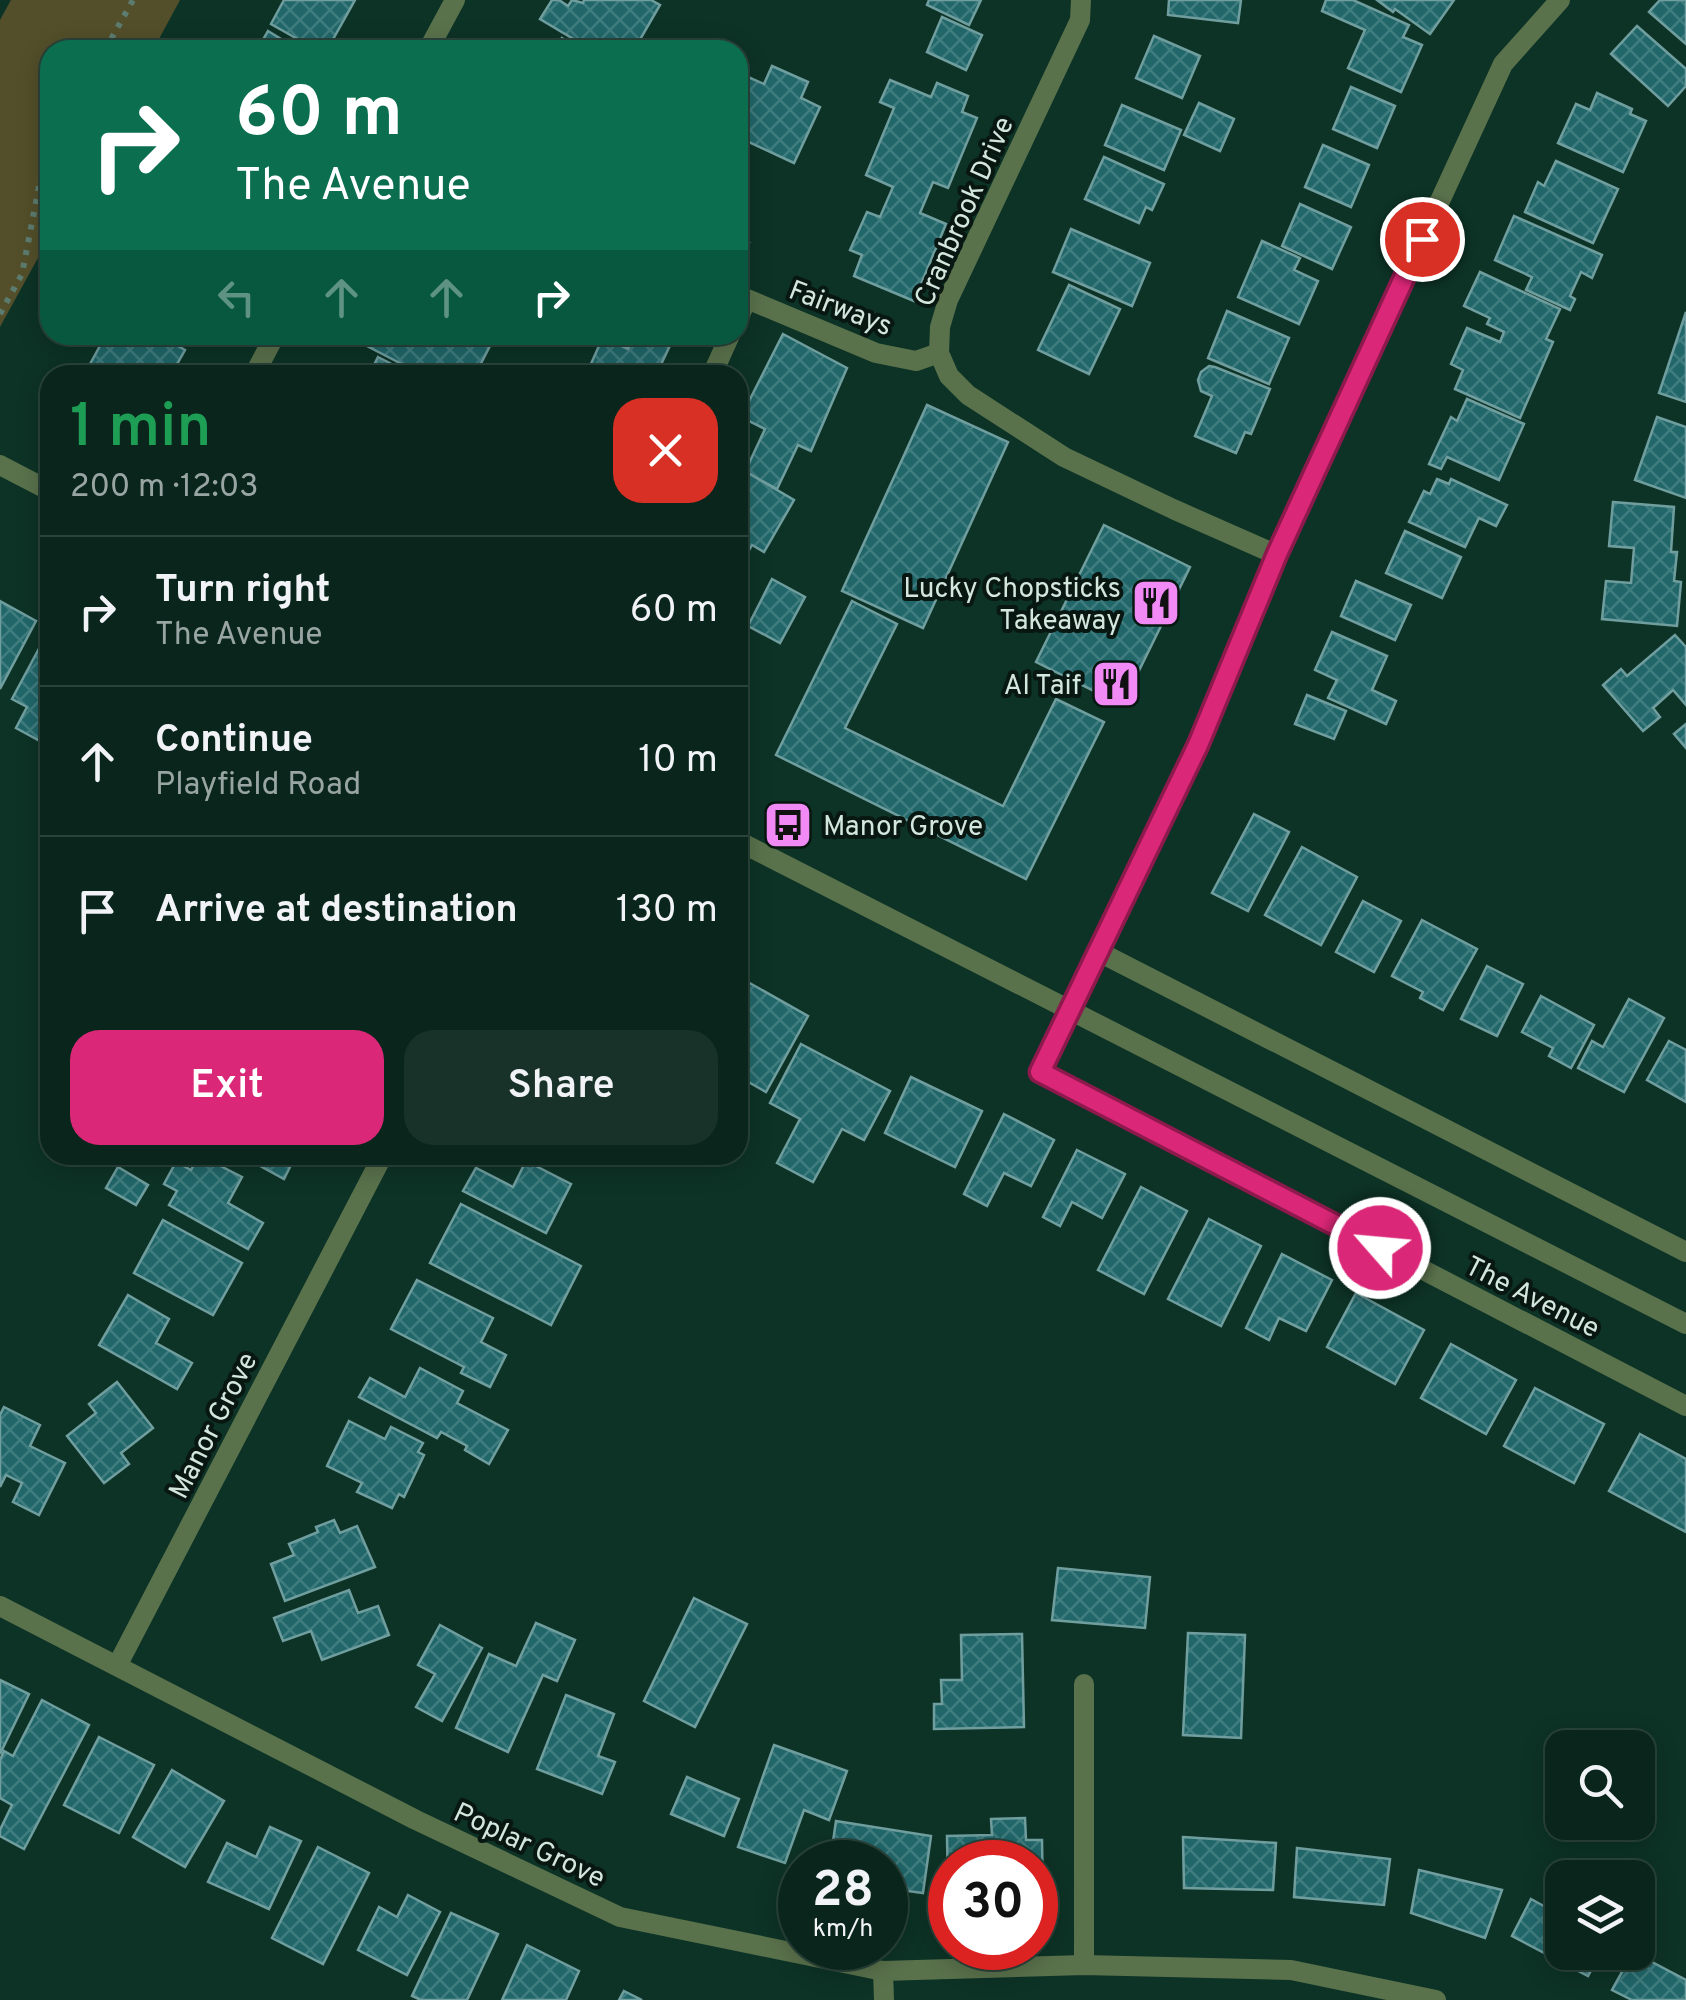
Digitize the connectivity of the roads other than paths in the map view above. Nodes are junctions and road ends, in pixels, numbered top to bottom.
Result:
1 (454, 0) edge
2 (1081, 0) edge
3 (1560, 0) edge
4 (433, 40) edge
5 (748, 299) edge
6 (938, 353) junction
7 (0, 465) edge
8 (40, 485) edge
9 (1277, 554) junction
10 (748, 846) edge
11 (1099, 952) junction
12 (1068, 1011) junction
13 (378, 1165) edge
14 (1686, 1252) edge
15 (1686, 1324) edge
16 (1686, 1406) edge
17 (0, 1606) edge
18 (117, 1666) junction
19 (1084, 1684) dead end
20 (1084, 1964) junction
21 (883, 1971) junction
22 (884, 2000) edge
23 (1436, 2000) edge

1 - 4 street
2 - 6 street, Cranbrook Drive
3 - 9 street
5 - 6 street, Fairways
6 - 9 street
7 - 8 street
9 - 11 street
10 - 12 street, The Avenue
11 - 12 street
11 - 14 street
12 - 15 street, The Avenue
12 - 16 street, The Avenue
13 - 18 street, Manor Grove
17 - 18 street, Poplar Grove
18 - 21 street, Poplar Grove
19 - 20 street
20 - 21 street, Poplar Grove
20 - 23 street, Poplar Grove
21 - 22 street

